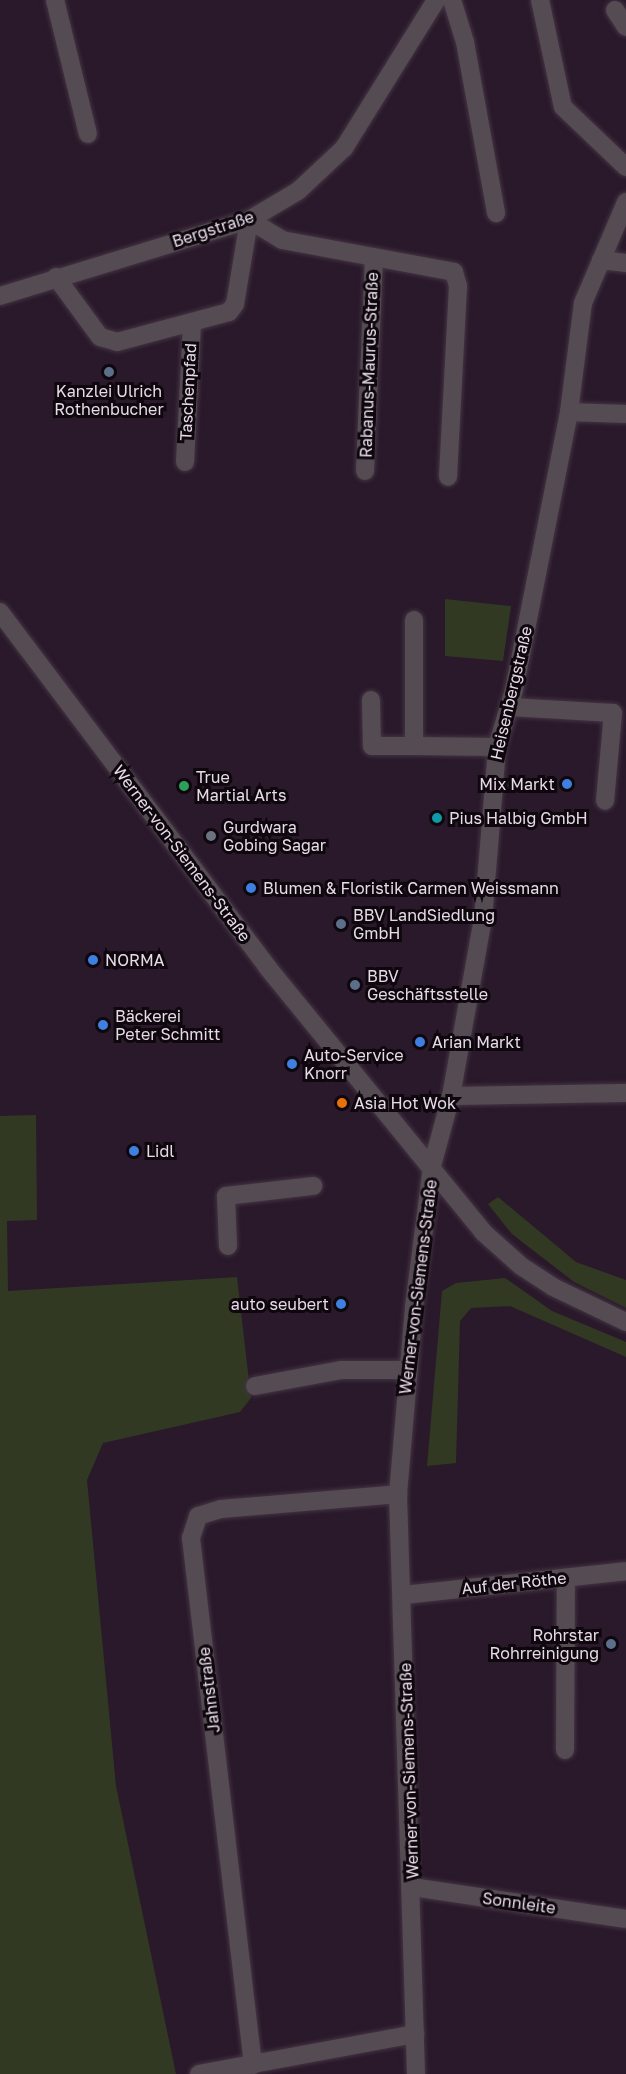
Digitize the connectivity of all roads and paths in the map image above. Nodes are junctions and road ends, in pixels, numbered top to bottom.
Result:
1 (55, 0) edge
2 (436, 0) edge
3 (452, 0) edge
4 (540, 0) edge
5 (615, 10) dead end
6 (626, 27) edge
7 (88, 134) dead end
8 (626, 167) edge
9 (626, 202) edge
10 (496, 213) dead end
11 (249, 220) junction
12 (374, 258) junction
13 (601, 260) junction
14 (626, 263) edge
15 (56, 277) junction
16 (0, 296) edge
17 (192, 322) junction
18 (569, 412) junction
19 (626, 414) edge
20 (185, 462) dead end
21 (365, 471) dead end
22 (448, 477) dead end
23 (0, 612) edge
24 (414, 620) dead end
25 (371, 700) dead end
26 (510, 707) junction
27 (414, 746) junction
28 (497, 747) junction
29 (605, 801) dead end
30 (626, 1093) edge
31 (451, 1096) junction
32 (432, 1166) junction
33 (313, 1186) dead end
34 (228, 1246) dead end
35 (626, 1322) edge
36 (408, 1370) junction
37 (255, 1386) dead end
38 (398, 1494) junction
39 (626, 1571) edge
40 (566, 1578) junction
41 (403, 1595) junction
42 (565, 1750) dead end
43 (412, 1887) junction
44 (626, 1919) edge
45 (415, 2034) junction
46 (253, 2065) junction
47 (199, 2074) edge
48 (416, 2074) edge

1 - 7 street
2 - 11 street, Bergstraße
3 - 10 street
4 - 8 street
5 - 6 street
9 - 13 street, Heisenbergstraße
11 - 12 street, Rabanus-Maurus-Straße
11 - 15 street, Bergstraße
11 - 17 street, Taschenpfad
12 - 21 street, Rabanus-Maurus-Straße
12 - 22 street, Rabanus-Maurus-Straße
13 - 14 street
13 - 18 street, Heisenbergstraße
15 - 16 street, Bergstraße
15 - 17 street, Taschenpfad
17 - 20 street, Taschenpfad
18 - 19 street
18 - 26 street, Heisenbergstraße
23 - 32 street, Werner-von-Siemens-Straße
24 - 27 street
25 - 27 street
26 - 28 street, Heisenbergstraße
26 - 29 street
27 - 28 street
28 - 31 street, Heisenbergstraße
30 - 31 street
31 - 32 street, Heisenbergstraße
32 - 35 street
32 - 36 street, Werner-von-Siemens-Straße
33 - 34 street
36 - 37 street
36 - 38 street, Werner-von-Siemens-Straße
38 - 41 street, Werner-von-Siemens-Straße
38 - 46 street, Jahnstraße
39 - 40 street, Auf der Röthe
40 - 41 street, Auf der Röthe
40 - 42 street
41 - 43 street, Werner-von-Siemens-Straße
43 - 44 street, Sonnleite
43 - 45 street, Werner-von-Siemens-Straße
45 - 46 street
45 - 48 street, Werner-von-Siemens-Straße
46 - 47 street

